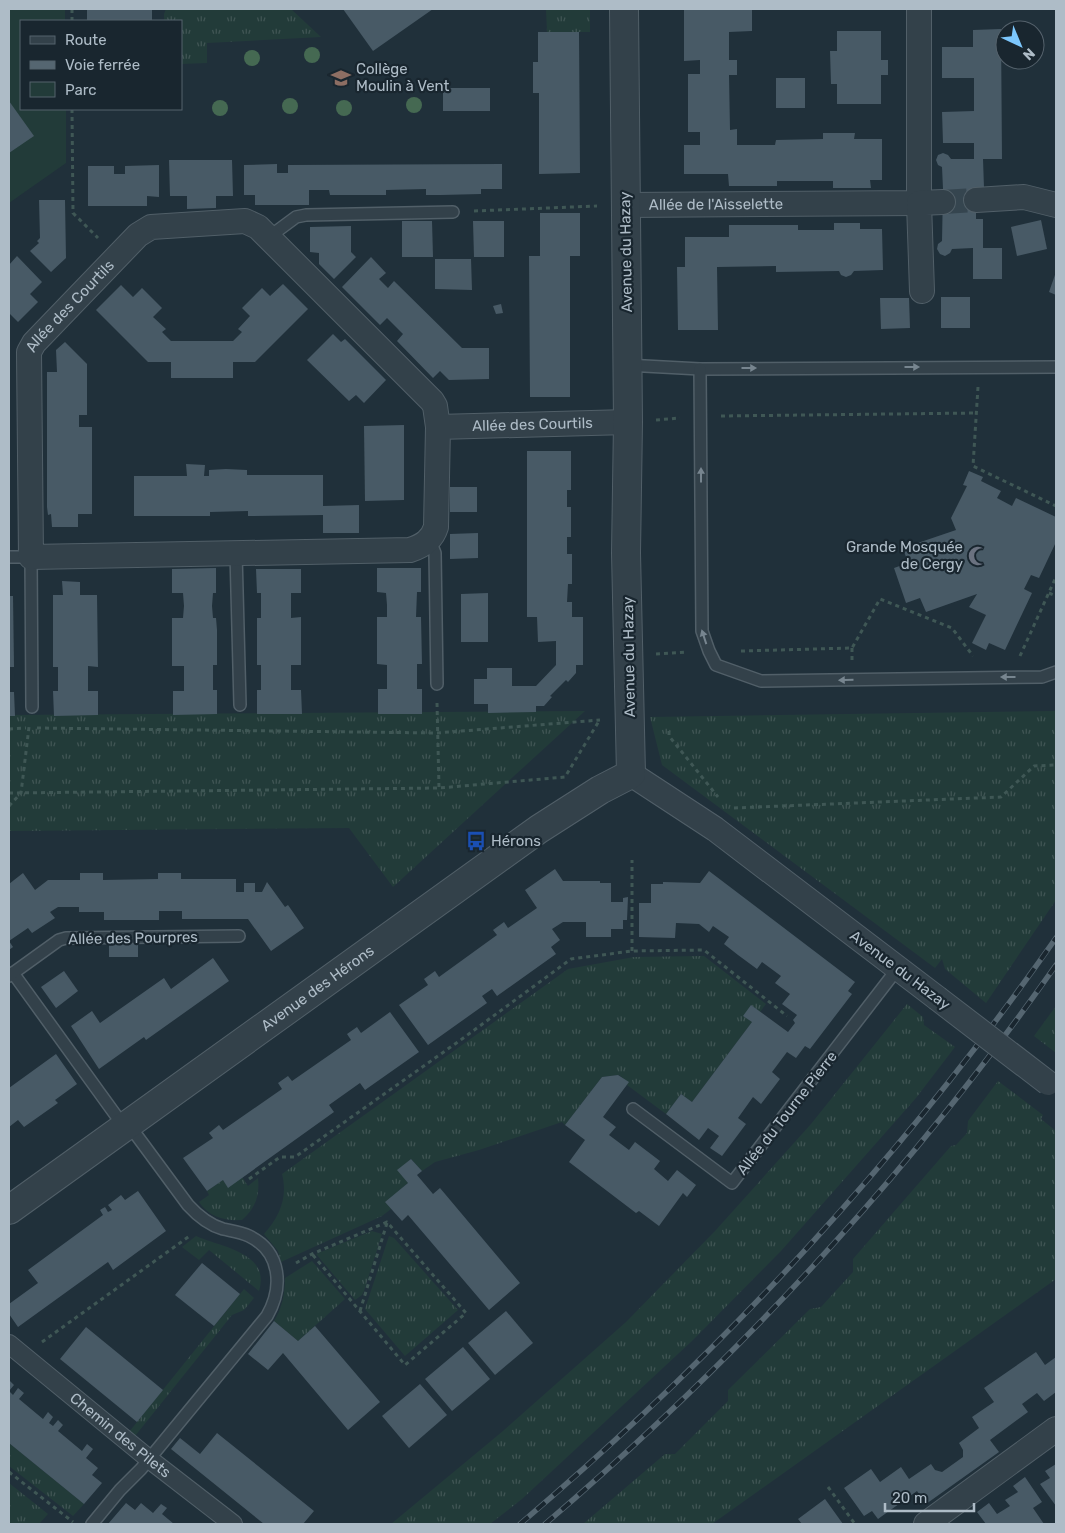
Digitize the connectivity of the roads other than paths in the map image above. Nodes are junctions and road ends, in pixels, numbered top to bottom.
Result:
1 (624, 9) edge
2 (919, 9) edge
3 (976, 200) tunnel mouth
4 (943, 202) tunnel mouth
5 (919, 203) junction
6 (625, 205) junction
7 (1056, 206) edge
8 (453, 212) road end
9 (269, 236) junction
10 (922, 291) dead end
11 (626, 365) junction
12 (1056, 366) edge
13 (700, 369) junction
14 (628, 422) junction
15 (438, 427) junction
16 (427, 542) junction
17 (236, 553) junction
18 (20, 557) edge
19 (1056, 672) edge
20 (438, 684) road end
21 (240, 705) dead end
22 (32, 707) road end
23 (631, 774) junction
24 (239, 936) dead end
25 (898, 968) junction
26 (11, 974) edge
27 (1052, 1087) edge
28 (633, 1109) dead end
29 (127, 1126) junction
30 (9, 1210) edge
31 (9, 1344) edge
32 (1056, 1429) edge
33 (149, 1459) junction
34 (92, 1524) edge
35 (233, 1524) edge
36 (926, 1524) edge

1 - 6 street, Avenue du Hazay
2 - 5 street
3 - 7 street
4 - 5 street, Allée de l'Aisselette
5 - 6 street, Allée de l'Aisselette
5 - 10 street
6 - 11 street, Avenue du Hazay
8 - 9 lane
9 - 15 street, Allée des Courtils
9 - 18 street, Allée des Courtils
11 - 13 lane
11 - 14 street, Avenue du Hazay
13 -> 12 lane
19 -> 13 lane
14 - 15 street, Allée des Courtils
14 - 23 street, Avenue du Hazay
15 - 16 street, Allée des Courtils
16 - 17 street
16 - 20 lane
17 - 18 street
17 - 21 lane
18 - 22 lane, Allée des Courtils
23 - 25 street, Avenue du Hazay
23 - 29 street, Avenue des Hérons
24 - 26 lane, Allée des Pourpres
25 - 27 street, Avenue du Hazay, bridge
25 - 28 lane, Allée du Tourne Pierre
26 - 29 lane
29 - 30 street, Avenue des Hérons
29 - 33 lane
31 - 33 street, Chemin des Pilets
32 - 36 street
33 - 34 lane
33 - 35 street, Chemin des Pilets

